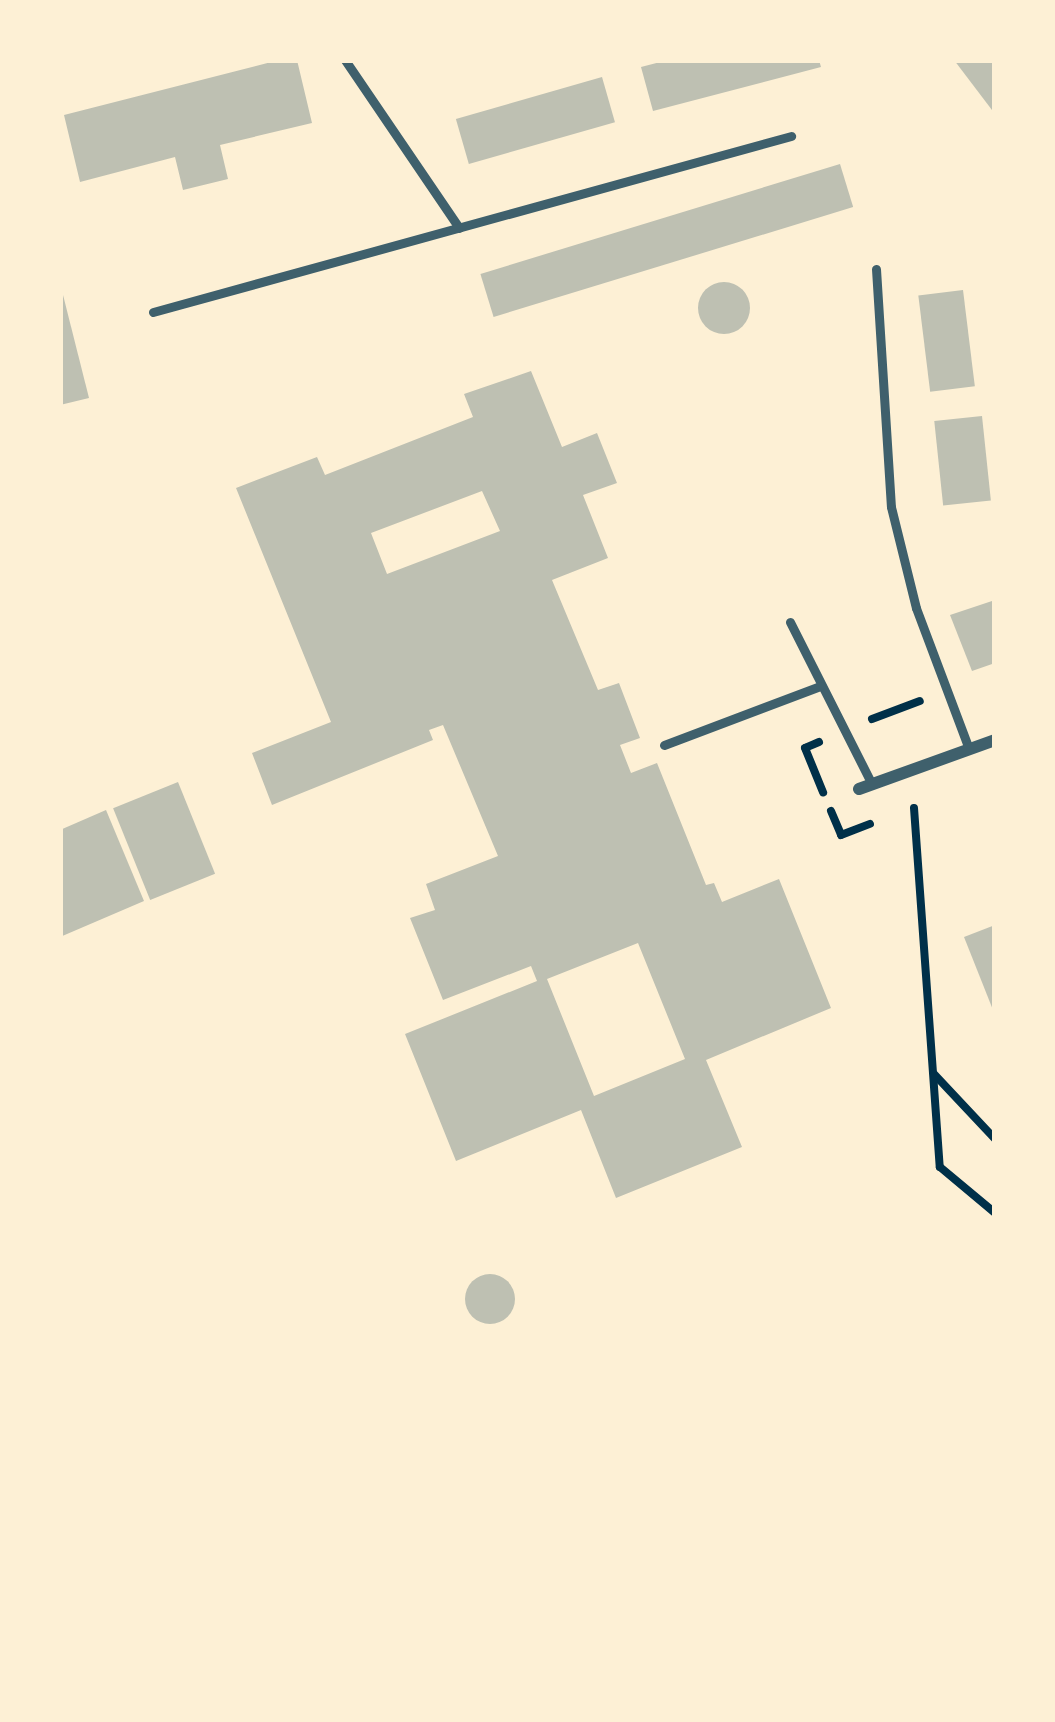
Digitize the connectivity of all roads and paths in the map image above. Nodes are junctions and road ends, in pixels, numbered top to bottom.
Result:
1 (344, 60) edge
2 (791, 136) dead end
3 (458, 228) junction
4 (876, 268) dead end
5 (153, 312) dead end
6 (790, 622) dead end
7 (820, 686) junction
8 (995, 740) edge
9 (664, 745) dead end
10 (969, 749) junction
11 (866, 787) joint
12 (914, 808) dead end
13 (933, 1073) junction
14 (995, 1139) edge
15 (995, 1214) edge

1 - 3 lane
2 - 3 lane
3 - 5 lane
4 - 10 lane
6 - 7 lane
7 - 9 lane
7 - 11 lane
8 - 10 street
10 - 11 street
12 - 13 path
13 - 14 path
13 - 15 path

